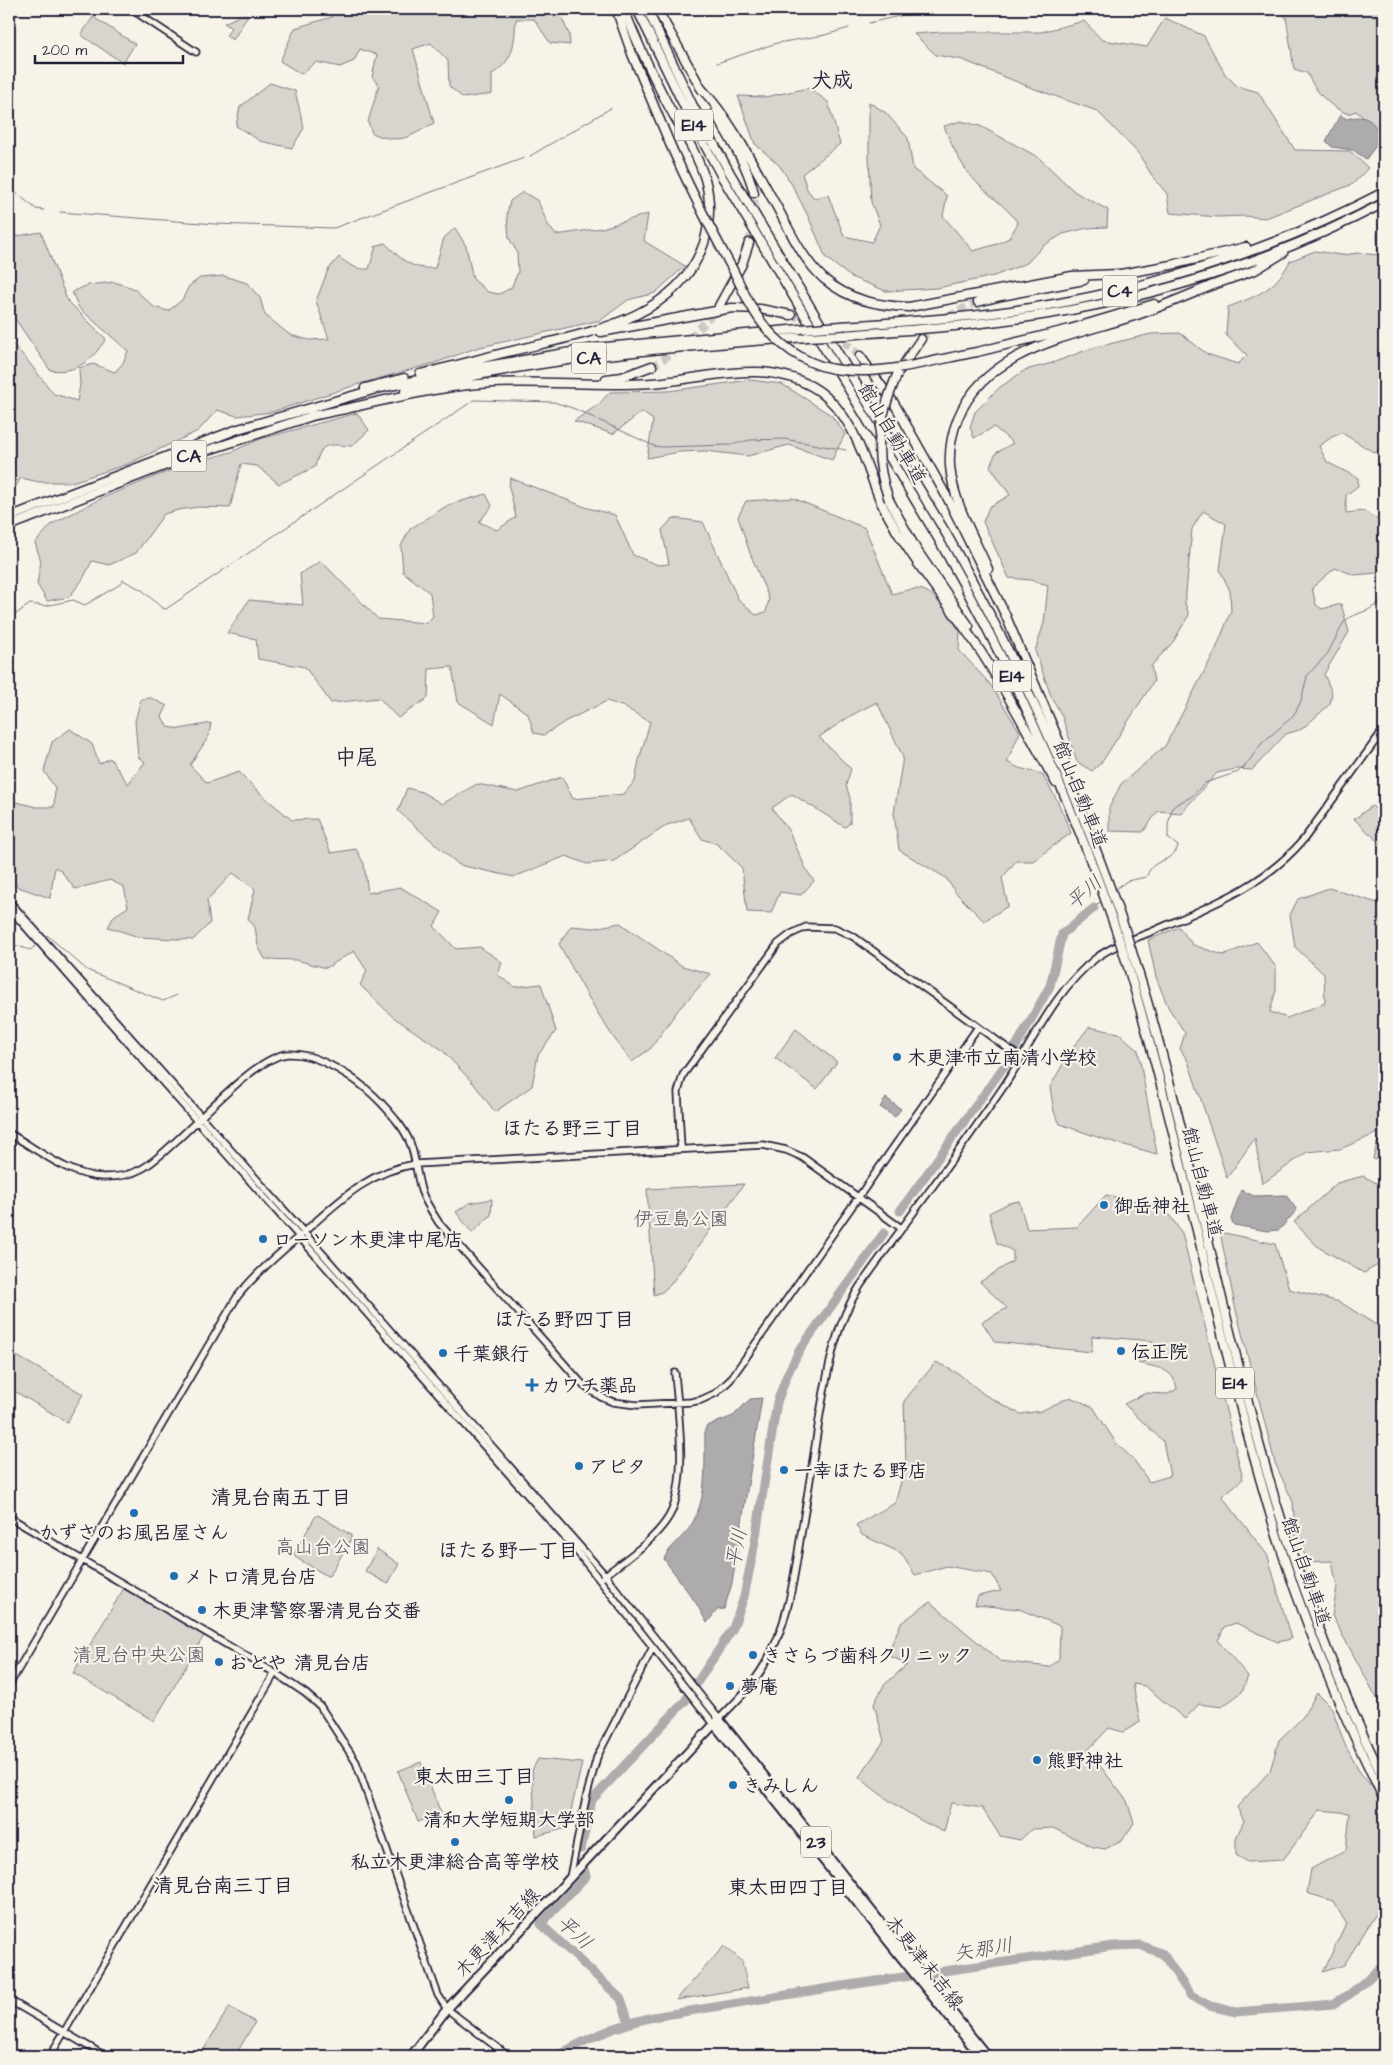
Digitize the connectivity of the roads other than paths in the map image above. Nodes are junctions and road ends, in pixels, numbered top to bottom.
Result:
1 (131, 9) edge
2 (616, 9) edge
3 (624, 9) edge
4 (637, 9) edge
5 (646, 9) edge
6 (657, 9) edge
7 (196, 52) dead end
8 (700, 87) junction
9 (1384, 192) edge
10 (754, 193) tunnel mouth
11 (1384, 203) edge
12 (1352, 220) junction
13 (1275, 241) junction
14 (749, 243) tunnel mouth
15 (1120, 274) junction
16 (1213, 285) junction
17 (978, 302) tunnel mouth
18 (719, 306) tunnel mouth
19 (791, 315) tunnel mouth
20 (817, 328) joint
21 (822, 336) joint
22 (569, 337) junction
23 (921, 339) tunnel mouth
24 (860, 356) tunnel mouth
25 (652, 366) tunnel mouth
26 (571, 383) junction
27 (311, 411) junction
28 (9, 517) edge
29 (9, 526) edge
30 (991, 586) junction
31 (1000, 682) junction
32 (1384, 729) edge
33 (1076, 809) junction
34 (9, 901) edge
35 (1112, 906) junction
36 (9, 908) edge
37 (1128, 953) junction
38 (978, 1026) junction
39 (1021, 1058) junction
40 (202, 1117) junction
41 (197, 1122) junction
42 (9, 1133) edge
43 (681, 1149) junction
44 (416, 1164) junction
45 (858, 1198) junction
46 (901, 1228) junction
47 (304, 1232) junction
48 (298, 1237) junction
49 (675, 1373) dead end
50 (677, 1403) junction
51 (9, 1517) edge
52 (82, 1560) junction
53 (603, 1577) junction
54 (653, 1647) junction
55 (276, 1673) junction
56 (9, 1685) edge
57 (717, 1722) junction
58 (1384, 1780) edge
59 (1384, 1799) edge
60 (570, 1877) junction
61 (927, 1986) junction
62 (9, 2000) edge
63 (447, 2009) junction
64 (64, 2032) junction
65 (50, 2056) edge
66 (105, 2056) edge
67 (411, 2056) edge
68 (508, 2056) edge
69 (980, 2056) edge
70 (988, 2056) edge

1 - 7 street
2 - 16 highway, bridge
3 - 22 highway
4 - 33 highway, 館山自動車道 / E14
5 - 33 highway, 館山自動車道 / E14
6 - 8 highway
8 - 10 highway
8 - 15 highway
9 - 13 highway, C4
11 - 12 highway, C4
12 - 16 highway
12 - 21 highway, C4, bridge
13 - 15 highway
13 - 20 highway, C4, bridge
14 - 18 highway
15 - 17 highway
16 - 30 highway
19 - 22 highway
20 - 27 highway, CA, bridge
21 - 27 highway, CA, bridge
22 - 27 highway
23 - 31 highway, bridge
24 - 30 highway
25 - 26 highway
26 - 27 highway
26 - 31 highway
27 - 28 highway, CA
27 - 29 highway, CA
30 - 33 highway
31 - 33 highway
32 - 39 street
33 - 35 highway, 館山自動車道 / E14
33 - 35 highway, 館山自動車道 / E14
34 - 40 street
35 - 37 highway, 館山自動車道 / E14, bridge
36 - 41 street
37 - 58 highway, 館山自動車道 / E14
37 - 59 highway, 館山自動車道 / E14
38 - 39 street
38 - 43 street
38 - 45 street
39 - 46 street
40 - 41 street
40 - 44 street
40 - 47 street
41 - 42 street
41 - 48 street
43 - 44 street
43 - 45 street
44 - 47 street
44 - 50 street
45 - 46 street
45 - 50 street
46 - 57 street
47 - 48 street
47 - 53 street
48 - 52 street
48 - 53 street
49 - 50 street
50 - 53 street
51 - 52 street
52 - 55 street
52 - 56 street
53 - 54 street
53 - 57 street
54 - 57 street
54 - 60 street
55 - 63 street
55 - 64 street
57 - 60 main road, 木更津末吉線
57 - 61 main road, 木更津末吉線 / 23
60 - 63 main road, 木更津末吉線
61 - 69 main road, 木更津末吉線 / 23
61 - 70 main road, 木更津末吉線 / 23
62 - 64 street
63 - 67 main road, 木更津末吉線
63 - 68 street
64 - 65 street
64 - 66 street

